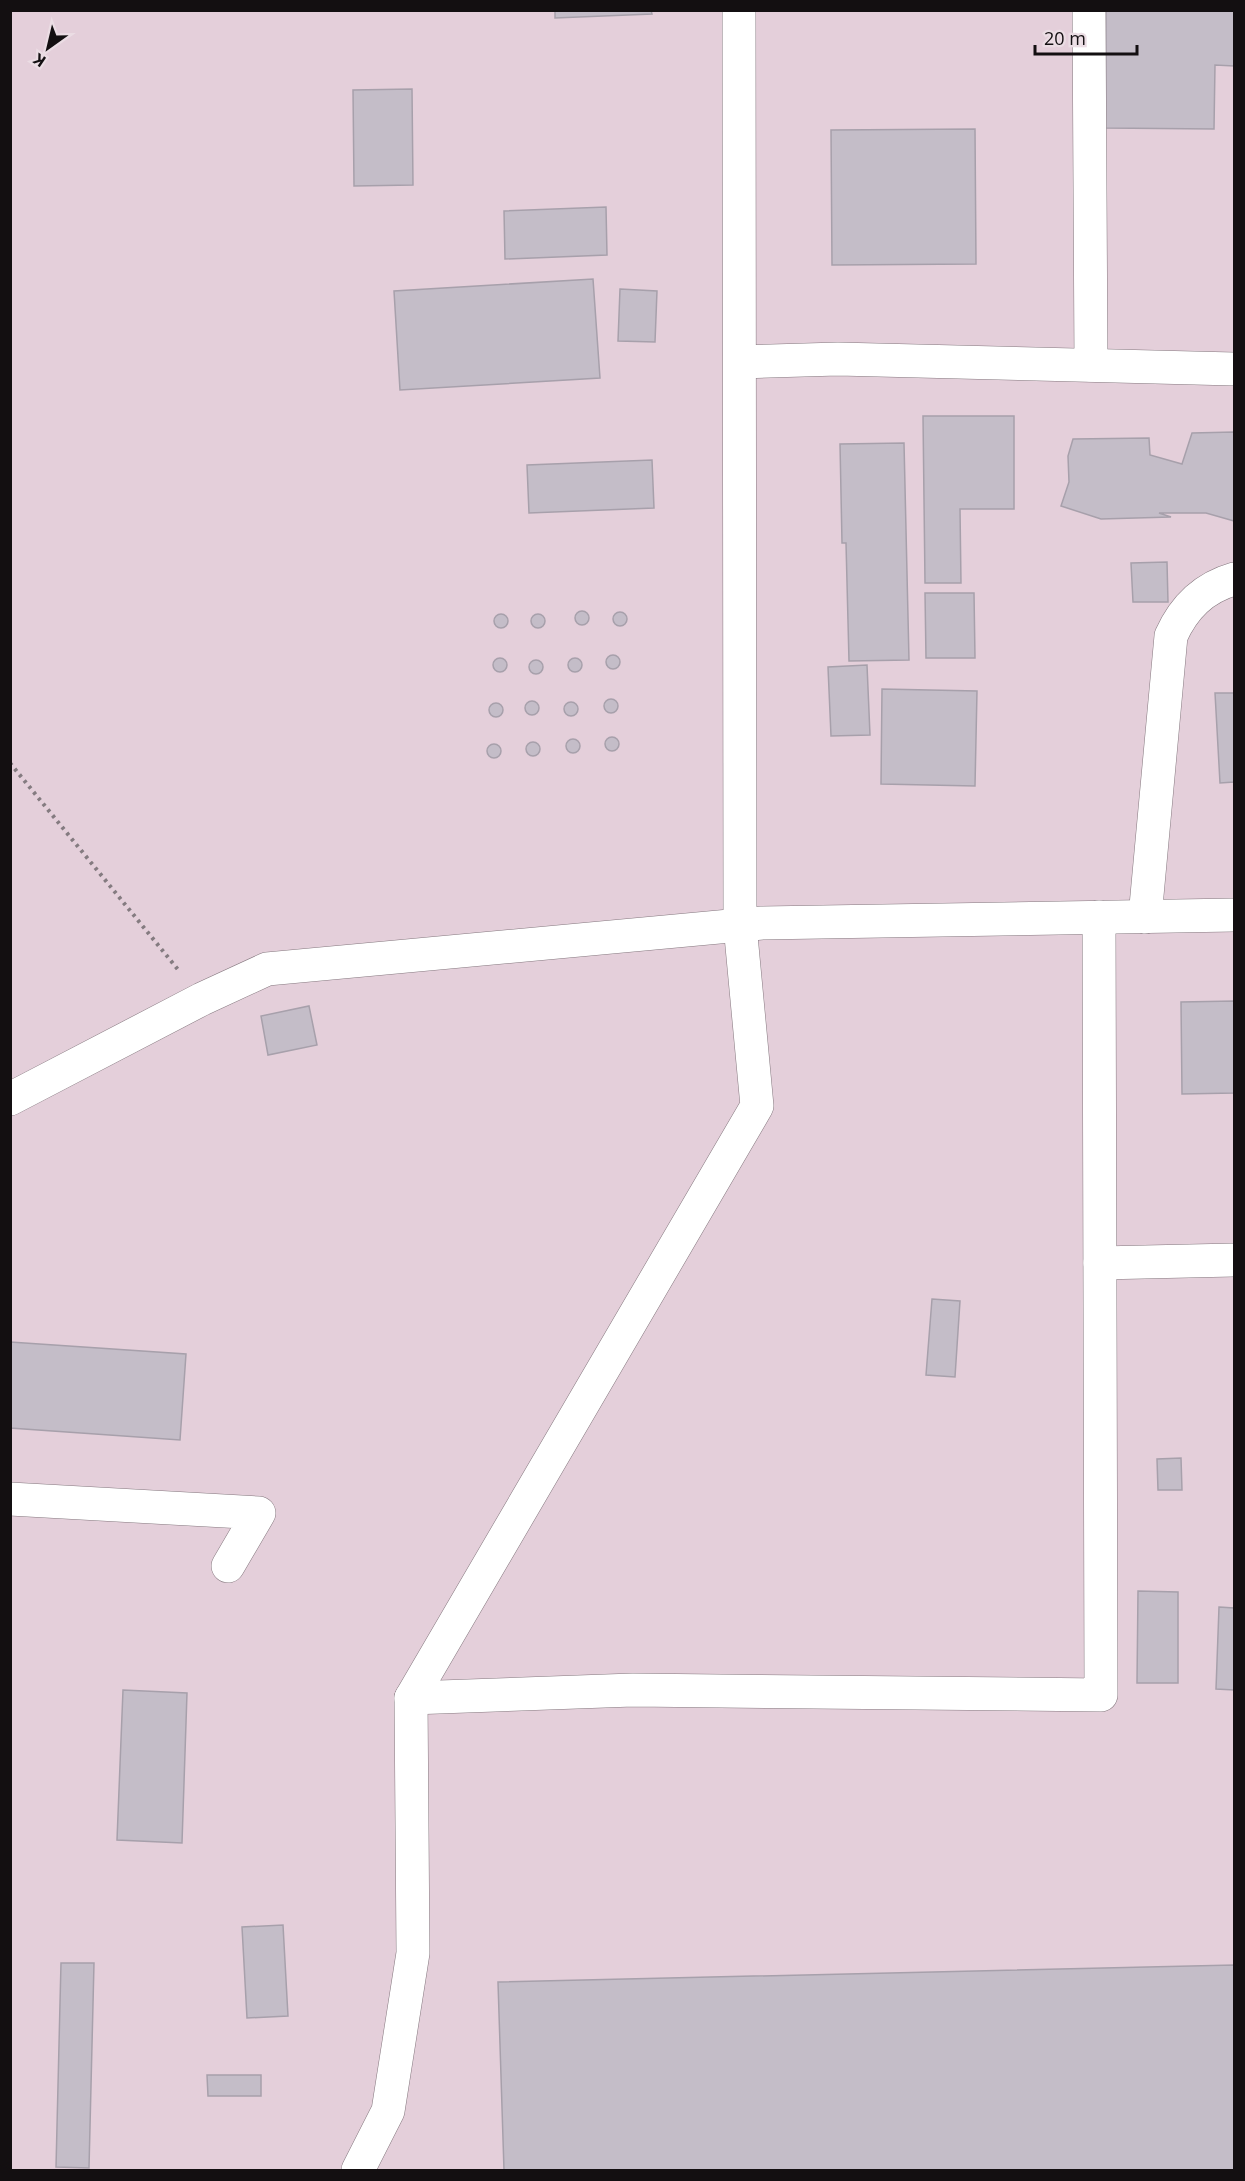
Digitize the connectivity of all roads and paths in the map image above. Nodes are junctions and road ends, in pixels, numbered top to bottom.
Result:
1 (739, 10) edge
2 (1089, 10) edge
3 (740, 362) junction
4 (1091, 365) junction
5 (1234, 369) edge
6 (1234, 579) edge
7 (10, 763) edge
8 (1234, 915) edge
9 (1099, 917) junction
10 (1145, 917) junction
11 (751, 924) junction
12 (202, 999) junction
13 (10, 1099) edge
14 (1234, 1260) edge
15 (1100, 1263) junction
16 (10, 1499) edge
17 (228, 1566) dead end
18 (411, 1698) junction
19 (358, 2170) edge

1 - 3 street
2 - 4 street
3 - 4 street
3 - 11 street
4 - 5 street
6 - 10 street
7 - 12 path
8 - 10 street
9 - 10 street
9 - 11 street
9 - 15 street
11 - 12 street
11 - 18 street
12 - 13 street
14 - 15 street
15 - 18 street
16 - 17 street
18 - 19 street

